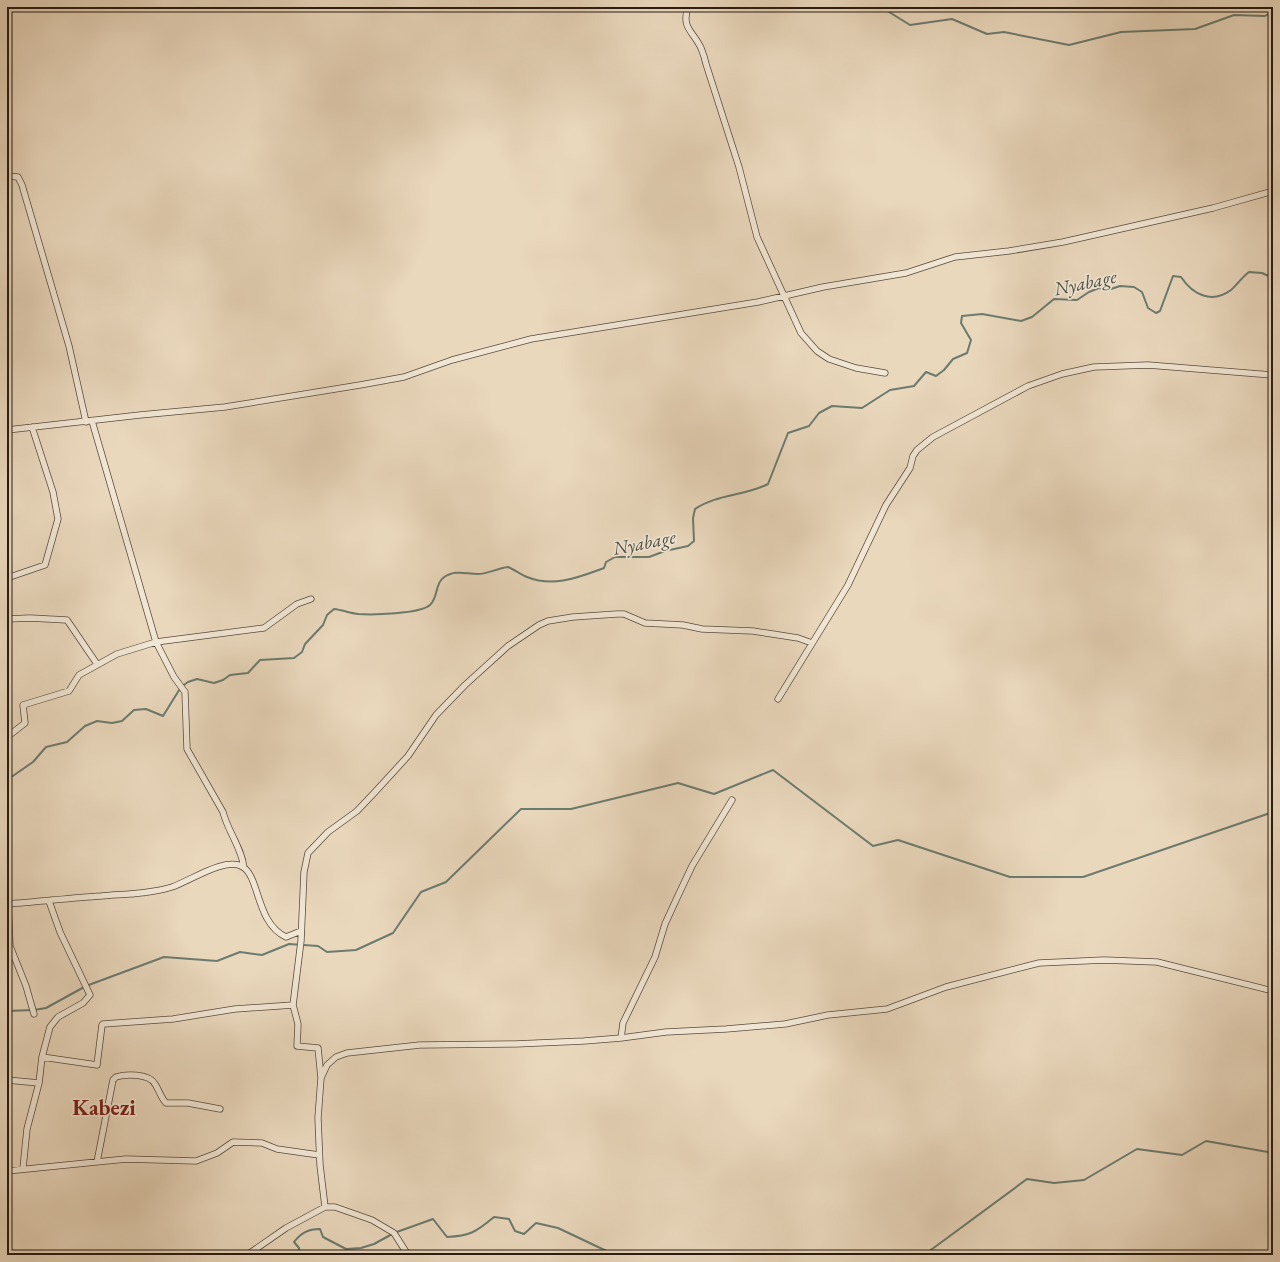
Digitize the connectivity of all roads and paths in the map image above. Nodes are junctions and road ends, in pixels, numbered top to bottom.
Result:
1 (688, 7) edge
2 (7, 176) edge
3 (1273, 191) edge
4 (783, 297) junction
5 (885, 373) dead end
6 (1273, 375) edge
7 (89, 421) junction
8 (32, 427) junction
9 (7, 430) edge
10 (7, 578) edge
11 (311, 598) dead end
12 (7, 619) edge
13 (156, 642) junction
14 (812, 644) junction
15 (96, 664) junction
16 (778, 699) dead end
17 (7, 737) edge
18 (732, 800) dead end
19 (244, 868) junction
20 (49, 901) junction
21 (8, 904) edge
22 (301, 931) junction
23 (1273, 991) edge
24 (293, 1005) junction
25 (34, 1014) dead end
26 (622, 1038) junction
27 (42, 1057) junction
28 (321, 1078) junction
29 (7, 1080) edge
30 (39, 1083) junction
31 (220, 1109) dead end
32 (319, 1155) junction
33 (96, 1162) junction
34 (23, 1168) junction
35 (7, 1172) edge
36 (325, 1207) junction
37 (247, 1255) edge
38 (408, 1255) edge

1 - 4 street
2 - 7 street
3 - 4 street
4 - 5 street
4 - 7 street
6 - 14 street
7 - 8 street
7 - 13 street
8 - 9 street
8 - 10 street
11 - 13 street
12 - 15 street
13 - 15 street
13 - 19 street
14 - 16 street
14 - 22 street
15 - 17 street
18 - 26 street
19 - 20 street
19 - 22 street
20 - 21 street
20 - 27 street
21 - 25 street
22 - 24 street
23 - 26 street
24 - 27 street
24 - 28 street
26 - 28 street
27 - 30 street
28 - 32 street
29 - 30 street
30 - 34 street
31 - 33 street
32 - 33 street
32 - 36 street
33 - 34 street
34 - 35 street
36 - 37 street
36 - 38 street

